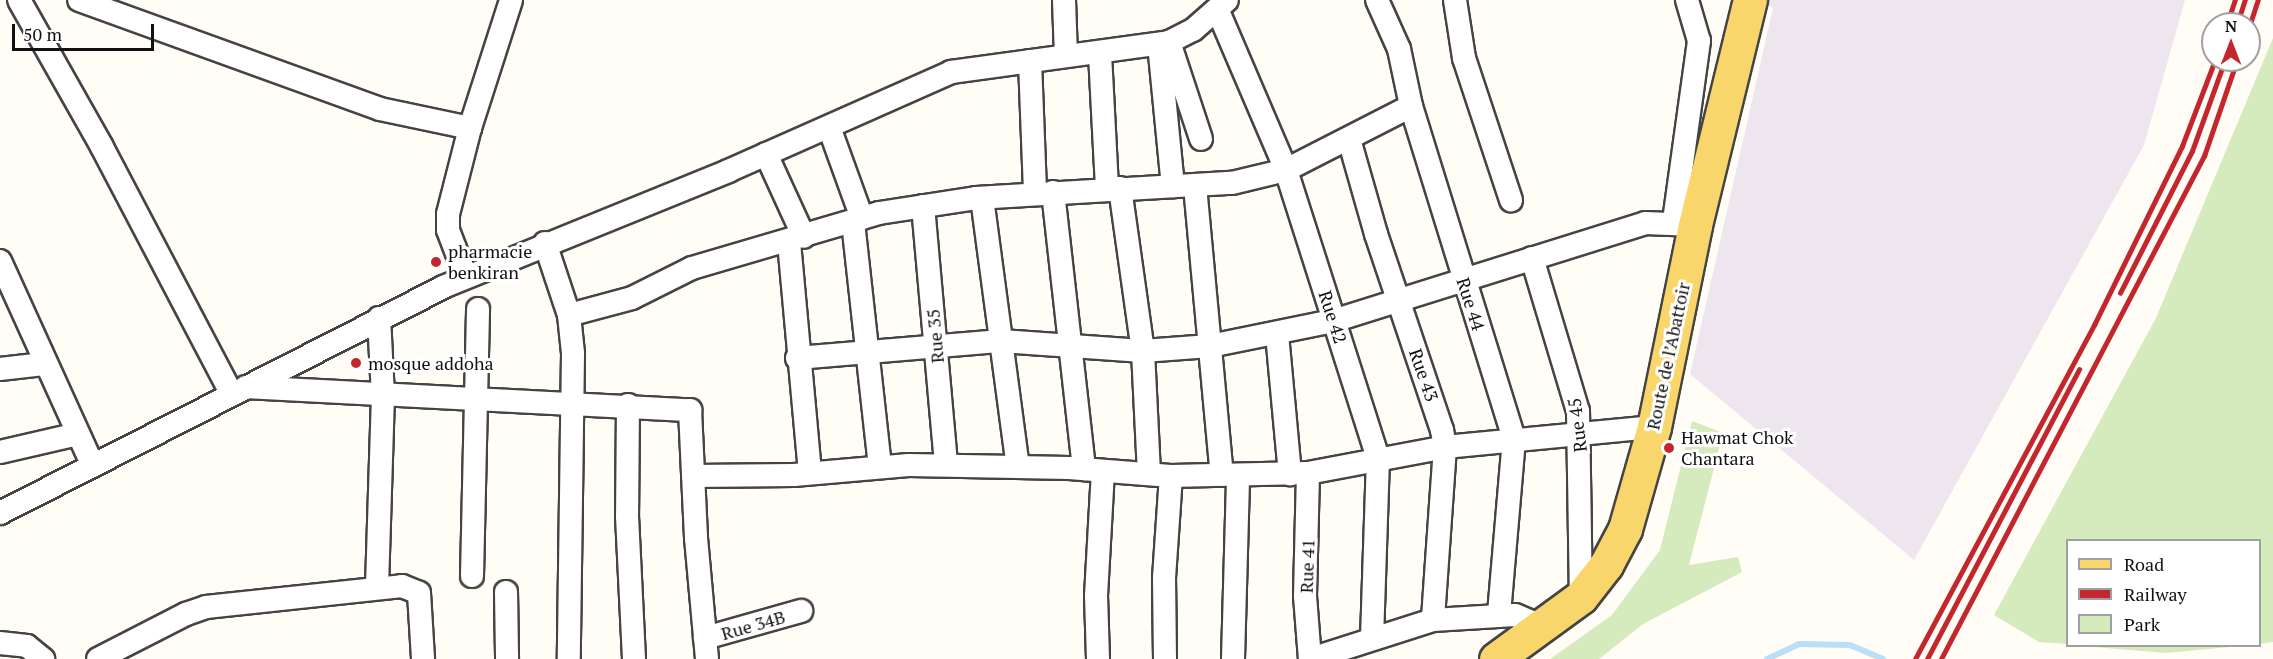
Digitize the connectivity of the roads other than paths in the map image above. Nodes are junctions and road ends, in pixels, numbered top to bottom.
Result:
1 (19, 0) edge
2 (79, 0) edge
3 (511, 0) edge
4 (1064, 0) edge
5 (1377, 0) edge
6 (1455, 0) edge
7 (1687, 0) edge
8 (1750, 0) edge
9 (1222, 6) edge
10 (1164, 43) junction
11 (1100, 54) junction
12 (1066, 56) junction
13 (1030, 61) junction
14 (1411, 106) junction
15 (829, 126) junction
16 (470, 128) junction
17 (1201, 139) dead end
18 (1349, 139) junction
19 (766, 154) junction
20 (1286, 170) junction
21 (1184, 186) junction
22 (1113, 188) junction
23 (1044, 193) junction
24 (982, 198) junction
25 (1512, 200) dead end
26 (923, 206) junction
27 (858, 220) junction
28 (1684, 223) junction
29 (797, 240) junction
30 (545, 243) junction
31 (1532, 258) junction
32 (0, 261) edge
33 (466, 277) junction
34 (1463, 282) junction
35 (1399, 302) junction
36 (8, 303) edge
37 (478, 309) dead end
38 (569, 315) junction
39 (380, 318) junction
40 (1333, 321) junction
41 (1277, 334) junction
42 (1001, 340) junction
43 (1070, 345) junction
44 (1210, 346) junction
45 (936, 347) junction
46 (867, 349) junction
47 (1143, 351) junction
48 (797, 358) junction
49 (44, 364) junction
50 (0, 369) edge
51 (239, 390) junction
52 (383, 396) junction
53 (476, 400) junction
54 (573, 405) junction
55 (628, 405) junction
56 (1654, 427) junction
57 (78, 434) junction
58 (1581, 435) junction
59 (1514, 439) junction
60 (1445, 447) junction
61 (0, 452) edge
62 (1378, 458) junction
63 (946, 465) junction
64 (93, 466) junction
65 (880, 467) junction
66 (1018, 467) junction
67 (1093, 470) junction
68 (810, 473) junction
69 (1299, 473) junction
70 (1160, 475) junction
71 (1230, 475) junction
72 (693, 476) junction
73 (0, 513) edge
74 (472, 576) dead end
75 (377, 586) junction
76 (506, 592) dead end
77 (1581, 597) junction
78 (801, 611) dead end
79 (1499, 615) junction
80 (1433, 620) junction
81 (1541, 626) junction
82 (1372, 638) junction
83 (0, 643) edge
84 (706, 649) edge
85 (43, 659) edge
86 (98, 659) edge
87 (423, 659) edge
88 (507, 659) edge
89 (569, 659) edge
90 (634, 659) edge
91 (1098, 659) edge
92 (1165, 659) edge
93 (1233, 659) edge
94 (1311, 659) edge
95 (1496, 659) edge

1 - 51 street
2 - 16 street
3 - 16 street
4 - 12 street
5 - 14 street, Rue 44
6 - 25 street
7 - 28 street
8 - 28 main road, Route de l’Abattoir
9 - 10 street
9 - 20 street, Rue 42
10 - 11 street
10 - 17 street
10 - 21 street
11 - 12 street
11 - 22 street
12 - 13 street
13 - 15 street
13 - 23 street
14 - 18 street
14 - 34 street, Rue 44
15 - 19 street
15 - 27 street
16 - 33 street
18 - 20 street
18 - 35 street, Rue 43
19 - 29 street
19 - 30 street
20 - 21 street
20 - 40 street, Rue 42
21 - 22 street
21 - 44 street
22 - 23 street
22 - 47 street
23 - 24 street
23 - 43 street
24 - 26 street
24 - 42 street
26 - 27 street
26 - 45 street, Rue 35
27 - 29 street
27 - 46 street
28 - 31 street
28 - 56 main road, Route de l’Abattoir
29 - 38 street
29 - 48 street
30 - 33 street
30 - 38 street
31 - 34 street
31 - 58 street, Rue 45
32 - 36 street
33 - 39 street
34 - 35 street
34 - 59 street, Rue 44
35 - 40 street
35 - 60 street, Rue 43
36 - 49 street
37 - 53 street
38 - 54 street
39 - 51 street
39 - 52 street
40 - 41 street
40 - 62 street, Rue 42
41 - 44 street
41 - 69 street, Rue 41
42 - 43 street
42 - 45 street
42 - 66 street
43 - 47 street
43 - 67 street
44 - 47 street
44 - 71 street
45 - 46 street
45 - 63 street, Rue 35
46 - 48 street
46 - 65 street
47 - 70 street
48 - 68 street
49 - 50 street
49 - 57 street
51 - 52 street
51 - 64 street
52 - 53 street
52 - 75 street
53 - 54 street
53 - 74 street
54 - 55 street
54 - 89 street
55 - 72 street
55 - 90 street
56 - 58 street
56 - 77 main road, Route de l’Abattoir
57 - 61 street
57 - 64 street
58 - 59 street
58 - 77 street, Rue 45
59 - 60 street
59 - 79 street, Rue 44
60 - 62 street
60 - 80 street, Rue 43
62 - 69 street
62 - 82 street, Rue 42
63 - 65 street
63 - 66 street
64 - 73 street
65 - 68 street
66 - 67 street
67 - 70 street
67 - 91 street
68 - 72 street
69 - 71 street
69 - 94 street, Rue 41
70 - 71 street
70 - 92 street
71 - 93 street
72 - 84 street
75 - 86 street
75 - 87 street
76 - 88 street
77 - 81 main road, Route de l’Abattoir
78 - 84 street, Rue 34B
79 - 80 street
79 - 81 street
80 - 82 street
81 - 95 main road, Route de l’Abattoir
82 - 94 street
83 - 85 street

